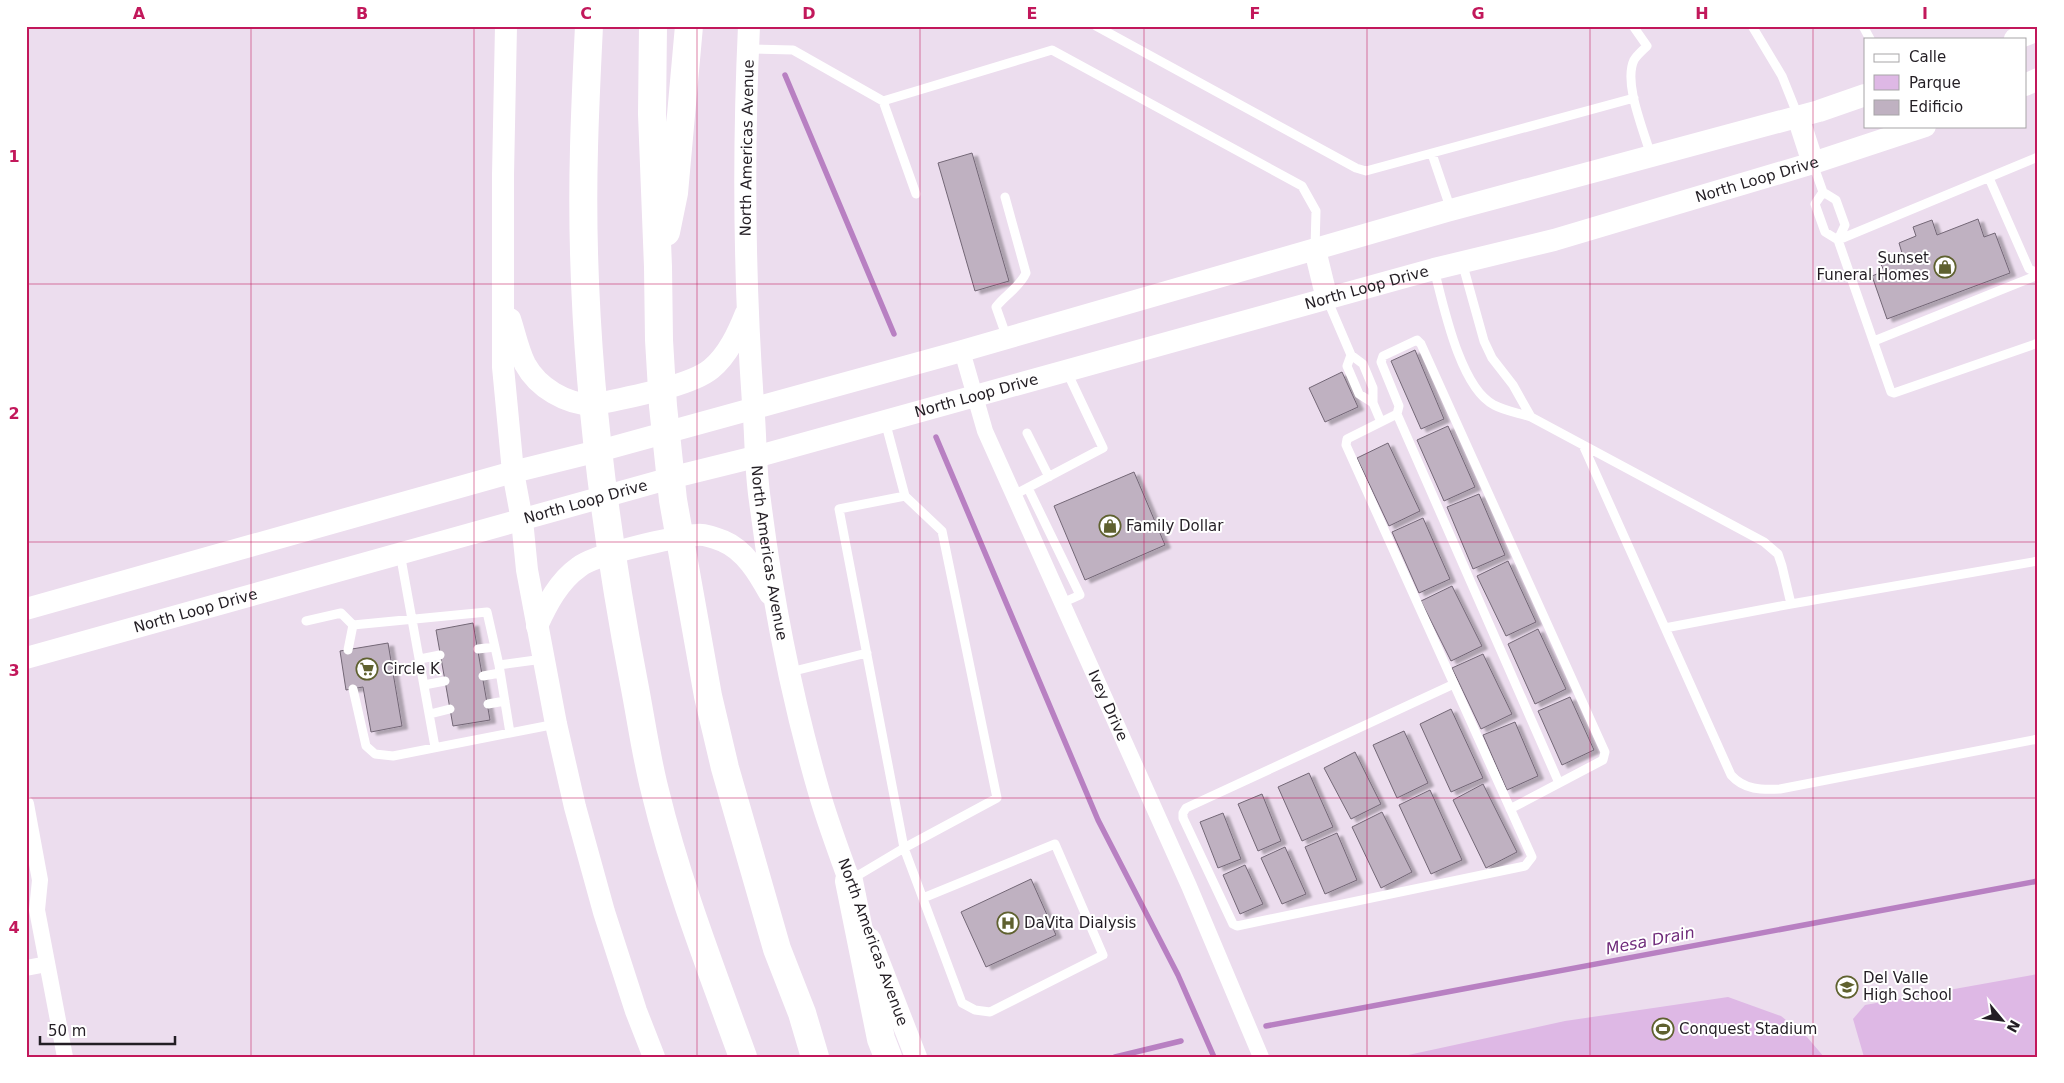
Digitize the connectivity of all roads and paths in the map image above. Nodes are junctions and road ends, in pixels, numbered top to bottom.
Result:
1 (506, 26) edge
2 (589, 26) edge
3 (653, 26) edge
4 (688, 26) edge
5 (749, 26) edge
6 (1096, 26) edge
7 (1633, 26) edge
8 (1752, 26) edge
9 (1863, 26) edge
10 (2038, 30) edge
11 (1869, 38) edge
12 (2018, 38) edge
13 (748, 49) junction
14 (2038, 79) edge
15 (2026, 85) edge
16 (1864, 95) edge
17 (1634, 98) junction
18 (883, 101) junction
19 (1798, 117) junction
20 (1919, 128) edge
21 (1432, 154) junction
22 (1651, 156) junction
23 (2038, 157) edge
24 (1813, 163) junction
25 (1989, 178) junction
26 (1823, 192) junction
27 (916, 194) dead end
28 (1005, 198) dead end
29 (1450, 210) junction
30 (1838, 240) junction
31 (1315, 250) junction
32 (1462, 262) junction
33 (658, 267) junction
34 (1434, 269) junction
35 (2038, 274) edge
36 (1327, 299) junction
37 (504, 302) junction
38 (746, 311) junction
39 (1008, 338) junction
40 (1874, 341) junction
41 (2038, 343) edge
42 (962, 351) junction
43 (1351, 355) junction
44 (1067, 371) junction
45 (975, 396) junction
46 (1373, 403) junction
47 (754, 408) junction
48 (1397, 414) junction
49 (1531, 417) junction
50 (885, 421) junction
51 (1381, 422) junction
52 (1027, 432) dead end
53 (1582, 445) junction
54 (755, 457) junction
55 (513, 472) junction
56 (1049, 477) junction
57 (1021, 491) junction
58 (905, 496) junction
59 (522, 520) junction
60 (400, 553) junction
61 (2038, 561) edge
62 (776, 604) junction
63 (1791, 604) junction
64 (26, 609) edge
65 (413, 620) junction
66 (306, 621) dead end
67 (353, 625) junction
68 (537, 626) junction
69 (1665, 628) junction
70 (495, 647) junction
71 (478, 649) dead end
72 (348, 650) dead end
73 (867, 653) junction
74 (440, 655) dead end
75 (26, 658) edge
76 (420, 659) junction
77 (544, 659) junction
78 (499, 669) junction
79 (790, 672) junction
80 (482, 676) dead end
81 (445, 681) dead end
82 (1454, 684) junction
83 (424, 685) junction
84 (354, 689) dead end
85 (505, 701) junction
86 (488, 704) dead end
87 (450, 709) dead end
88 (430, 714) junction
89 (556, 724) junction
90 (510, 733) junction
91 (2038, 739) edge
92 (436, 748) junction
93 (1559, 783) junction
94 (1510, 810) junction
95 (27, 812) edge
96 (904, 848) junction
97 (849, 881) junction
98 (923, 898) junction
99 (32, 904) edge
100 (47, 964) junction
101 (26, 968) edge
102 (65, 1057) edge
103 (654, 1057) edge
104 (743, 1057) edge
105 (815, 1057) edge
106 (888, 1057) edge
107 (916, 1057) edge
108 (1261, 1057) edge

1 - 37 main road
2 - 104 highway
3 - 33 highway
4 - 33 highway
5 - 13 main road, North Americas Avenue
6 - 21 lane
7 - 17 lane
8 - 19 lane
9 - 11 lane
10 - 12 main road
13 - 18 lane
13 - 38 main road, North Americas Avenue
14 - 15 main road
16 - 19 main road
17 - 21 lane
17 - 22 lane
18 - 27 lane
18 - 31 lane
19 - 22 main road
19 - 24 main road
20 - 24 main road, North Loop Drive
21 - 29 lane
22 - 29 main road
23 - 25 lane
24 - 26 lane
24 - 32 main road, North Loop Drive
25 - 30 lane
25 - 35 lane
26 - 30 lane
26 - 30 lane
28 - 39 lane
29 - 31 main road
30 - 40 lane
31 - 36 main road
31 - 39 main road
32 - 34 main road, North Loop Drive
32 - 49 lane
33 - 105 highway
34 - 36 main road, North Loop Drive
34 - 49 lane
35 - 40 lane
36 - 43 lane
36 - 44 main road, North Loop Drive
37 - 38 main road
37 - 55 main road
38 - 47 main road, North Americas Avenue
39 - 42 main road
40 - 41 lane
42 - 45 street, Ivey Drive
42 - 47 main road
43 - 46 lane
43 - 46 lane
44 - 45 main road, North Loop Drive
44 - 56 lane
45 - 50 main road, North Loop Drive
45 - 57 street, Ivey Drive
46 - 51 lane
47 - 54 main road, North Americas Avenue
47 - 55 main road
48 - 51 lane
48 - 93 lane
48 - 93 lane
49 - 53 lane
50 - 54 main road, North Loop Drive
50 - 58 lane
51 - 82 lane
52 - 56 lane
53 - 63 lane
53 - 69 lane
54 - 59 main road, North Loop Drive
54 - 62 main road, North Americas Avenue
55 - 59 main road
55 - 64 main road
56 - 57 lane
57 - 108 street, Ivey Drive
58 - 73 lane
58 - 96 lane
59 - 60 main road, North Loop Drive
59 - 68 main road
60 - 65 lane
60 - 75 main road, North Loop Drive
61 - 63 lane
62 - 68 main road
62 - 79 main road, North Americas Avenue
63 - 69 lane
65 - 67 lane
65 - 70 lane
65 - 76 lane
66 - 67 lane
67 - 72 lane
68 - 77 main road
69 - 91 lane
70 - 71 lane
70 - 78 lane
73 - 79 lane
73 - 96 lane
74 - 76 lane
76 - 83 lane
77 - 78 lane
77 - 89 main road
78 - 80 lane
78 - 85 lane
79 - 97 main road, North Americas Avenue
81 - 83 lane
82 - 94 lane
82 - 94 lane
83 - 88 lane
84 - 92 lane
85 - 86 lane
85 - 90 lane
87 - 88 lane
88 - 92 lane
89 - 90 lane
89 - 103 main road
90 - 92 lane
93 - 94 lane
95 - 99 street
96 - 97 lane
96 - 98 lane
97 - 106 highway
97 - 107 main road, North Americas Avenue
98 - 98 lane
99 - 100 street
100 - 101 street
100 - 102 street

